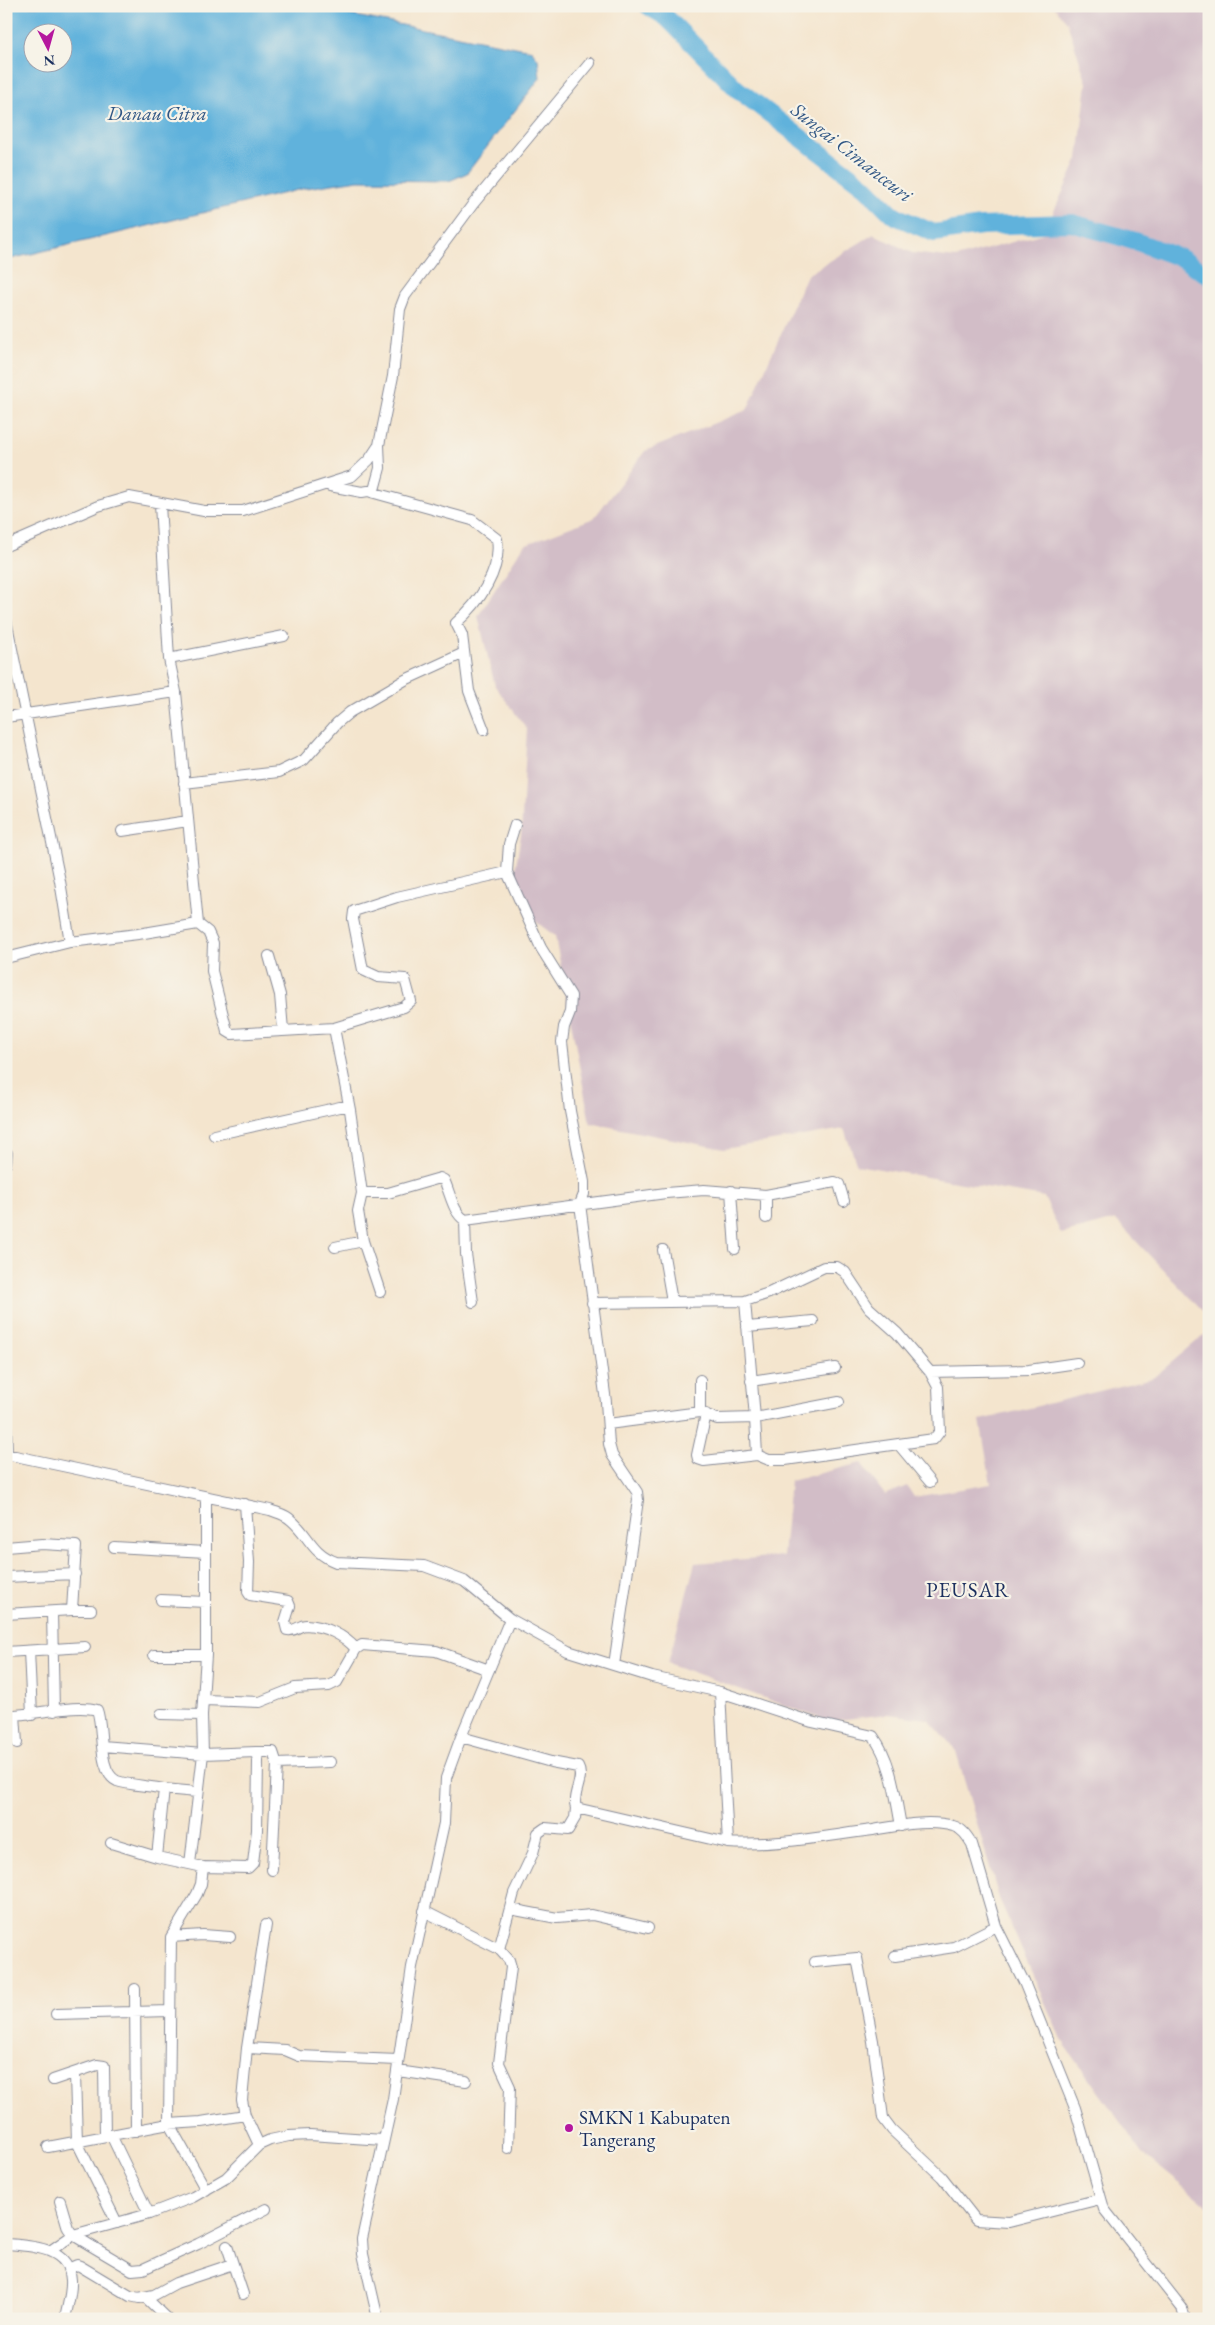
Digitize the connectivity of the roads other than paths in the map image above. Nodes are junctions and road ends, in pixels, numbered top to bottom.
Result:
1 (590, 62) dead end
2 (378, 445) junction
3 (327, 485) junction
4 (371, 492) junction
5 (160, 504) junction
6 (6, 546) edge
7 (6, 620) edge
8 (284, 636) dead end
9 (464, 653) junction
10 (169, 658) junction
11 (176, 692) junction
12 (26, 713) junction
13 (6, 717) edge
14 (484, 730) dead end
15 (184, 783) junction
16 (188, 821) junction
17 (515, 825) dead end
18 (122, 831) dead end
19 (507, 872) junction
20 (198, 924) junction
21 (70, 942) junction
22 (269, 956) dead end
23 (6, 958) edge
24 (334, 1028) junction
25 (283, 1030) junction
26 (349, 1105) junction
27 (214, 1135) dead end
28 (7, 1153) edge
29 (6, 1164) edge
30 (731, 1191) junction
31 (362, 1193) junction
32 (766, 1196) junction
33 (844, 1201) dead end
34 (580, 1204) junction
35 (766, 1218) dead end
36 (466, 1220) junction
37 (363, 1241) junction
38 (335, 1247) dead end
39 (735, 1249) dead end
40 (663, 1250) dead end
41 (380, 1292) dead end
42 (745, 1300) junction
43 (672, 1301) junction
44 (473, 1302) dead end
45 (592, 1303) junction
46 (813, 1321) dead end
47 (747, 1328) junction
48 (1077, 1363) dead end
49 (835, 1368) dead end
50 (930, 1372) junction
51 (700, 1380) dead end
52 (751, 1381) junction
53 (839, 1402) dead end
54 (703, 1413) junction
55 (755, 1418) junction
56 (6, 1422) edge
57 (608, 1424) junction
58 (899, 1445) junction
59 (7, 1454) edge
60 (757, 1455) junction
61 (930, 1482) dead end
62 (206, 1498) junction
63 (245, 1504) junction
64 (6, 1546) edge
65 (114, 1547) dead end
66 (206, 1552) junction
67 (74, 1574) junction
68 (6, 1578) edge
69 (161, 1600) dead end
70 (206, 1602) junction
71 (72, 1610) junction
72 (91, 1610) dead end
73 (52, 1612) junction
74 (6, 1614) edge
75 (510, 1619) junction
76 (85, 1647) dead end
77 (53, 1649) junction
78 (356, 1649) junction
79 (28, 1651) junction
80 (6, 1652) edge
81 (154, 1655) dead end
82 (206, 1655) junction
83 (614, 1665) junction
84 (489, 1670) junction
85 (720, 1692) junction
86 (204, 1700) junction
87 (54, 1711) junction
88 (161, 1714) dead end
89 (10, 1715) edge
90 (32, 1715) junction
91 (202, 1715) junction
92 (461, 1737) junction
93 (17, 1744) dead end
94 (102, 1746) junction
95 (256, 1752) junction
96 (203, 1754) junction
97 (330, 1762) dead end
98 (277, 1764) junction
99 (164, 1789) junction
100 (197, 1792) junction
101 (576, 1808) junction
102 (901, 1826) junction
103 (111, 1843) dead end
104 (728, 1843) junction
105 (157, 1857) junction
106 (190, 1864) junction
107 (203, 1868) junction
108 (272, 1870) dead end
109 (510, 1909) junction
110 (424, 1911) junction
111 (266, 1925) dead end
112 (996, 1926) junction
113 (648, 1928) dead end
114 (171, 1937) junction
115 (230, 1937) dead end
116 (499, 1949) junction
117 (895, 1956) dead end
118 (815, 1962) dead end
119 (134, 1989) dead end
120 (135, 2011) junction
121 (170, 2011) junction
122 (56, 2014) dead end
123 (247, 2048) junction
124 (398, 2066) junction
125 (75, 2074) junction
126 (53, 2080) dead end
127 (466, 2081) dead end
128 (245, 2115) junction
129 (168, 2124) junction
130 (136, 2131) junction
131 (108, 2136) junction
132 (383, 2140) junction
133 (77, 2142) junction
134 (259, 2146) junction
135 (48, 2147) dead end
136 (508, 2148) dead end
137 (206, 2190) junction
138 (1100, 2199) junction
139 (60, 2200) dead end
140 (266, 2208) dead end
141 (149, 2214) junction
142 (117, 2223) junction
143 (73, 2234) junction
144 (6, 2244) edge
145 (227, 2246) dead end
146 (50, 2251) junction
147 (234, 2264) junction
148 (68, 2269) junction
149 (243, 2294) dead end
150 (146, 2297) junction
151 (65, 2319) edge
152 (168, 2319) edge
153 (378, 2319) edge
154 (1184, 2319) edge

1 - 2 street
2 - 3 street
2 - 4 street
3 - 4 street
3 - 5 street
4 - 9 street
5 - 6 street
5 - 10 street
7 - 12 street
8 - 10 street
9 - 14 street
9 - 15 street
10 - 11 street
11 - 12 street
11 - 15 street
12 - 13 street
12 - 21 street
15 - 16 street
16 - 18 street
16 - 20 street
17 - 19 street
19 - 24 street
19 - 34 street
20 - 21 street
20 - 25 street
21 - 23 street
22 - 25 street
24 - 25 street
24 - 26 street
26 - 27 street
26 - 31 street
28 - 29 street
30 - 32 street
30 - 34 street
30 - 39 street
31 - 36 street
31 - 37 street
32 - 33 street
32 - 35 street
34 - 36 street
34 - 45 street
36 - 44 street
37 - 38 street
37 - 41 street
40 - 43 street
42 - 43 street
42 - 47 street
42 - 50 street
43 - 45 street
45 - 57 street
46 - 47 street
47 - 52 street
48 - 50 street
49 - 52 street
50 - 58 street
51 - 54 street
52 - 55 street
53 - 55 street
54 - 55 street
54 - 57 street
54 - 60 street
55 - 60 street
56 - 59 street
57 - 83 street
58 - 60 street
58 - 61 street
59 - 62 street
62 - 63 street
62 - 66 street
63 - 75 street
63 - 78 street
64 - 67 street
65 - 66 street
66 - 70 street
67 - 68 street
67 - 71 street
69 - 70 street
70 - 82 street
71 - 72 street
71 - 73 street
73 - 74 street
73 - 77 street
75 - 83 street
75 - 84 street
76 - 77 street
77 - 79 street
77 - 87 street
78 - 84 street
78 - 86 street
79 - 80 street
79 - 90 street
81 - 82 street
82 - 86 street
83 - 85 street
84 - 92 street
85 - 102 street
85 - 104 street
86 - 91 street
87 - 90 street
87 - 94 street
88 - 91 street
89 - 90 street
89 - 93 street
91 - 96 street
92 - 101 street
92 - 110 street
94 - 96 street
94 - 99 street
95 - 96 street
95 - 98 street
95 - 107 street
96 - 100 street
97 - 98 street
98 - 108 street
99 - 100 street
99 - 105 street
100 - 106 street
101 - 104 street
101 - 109 street
102 - 104 street
102 - 112 street
103 - 105 street
105 - 106 street
106 - 107 street
107 - 114 street
109 - 113 street
109 - 116 street
110 - 116 street
110 - 124 street
111 - 123 street
112 - 117 street
112 - 138 street
114 - 115 street
114 - 121 street
116 - 136 street
118 - 138 street
119 - 120 street
120 - 121 street
120 - 122 street
120 - 130 street
121 - 129 street
123 - 124 street
123 - 128 street
124 - 127 street
124 - 132 street
125 - 126 street
125 - 131 street
125 - 133 street
128 - 129 street
128 - 134 street
129 - 130 street
129 - 137 street
130 - 131 street
131 - 133 street
131 - 141 street
132 - 134 street
132 - 153 street
133 - 135 street
133 - 142 street
134 - 137 street
137 - 141 street
138 - 154 street
139 - 143 street
140 - 143 street
141 - 142 street
142 - 143 street
143 - 146 street
144 - 146 street
145 - 147 street
146 - 148 street
147 - 149 street
147 - 150 street
148 - 150 street
148 - 151 street
150 - 152 street

